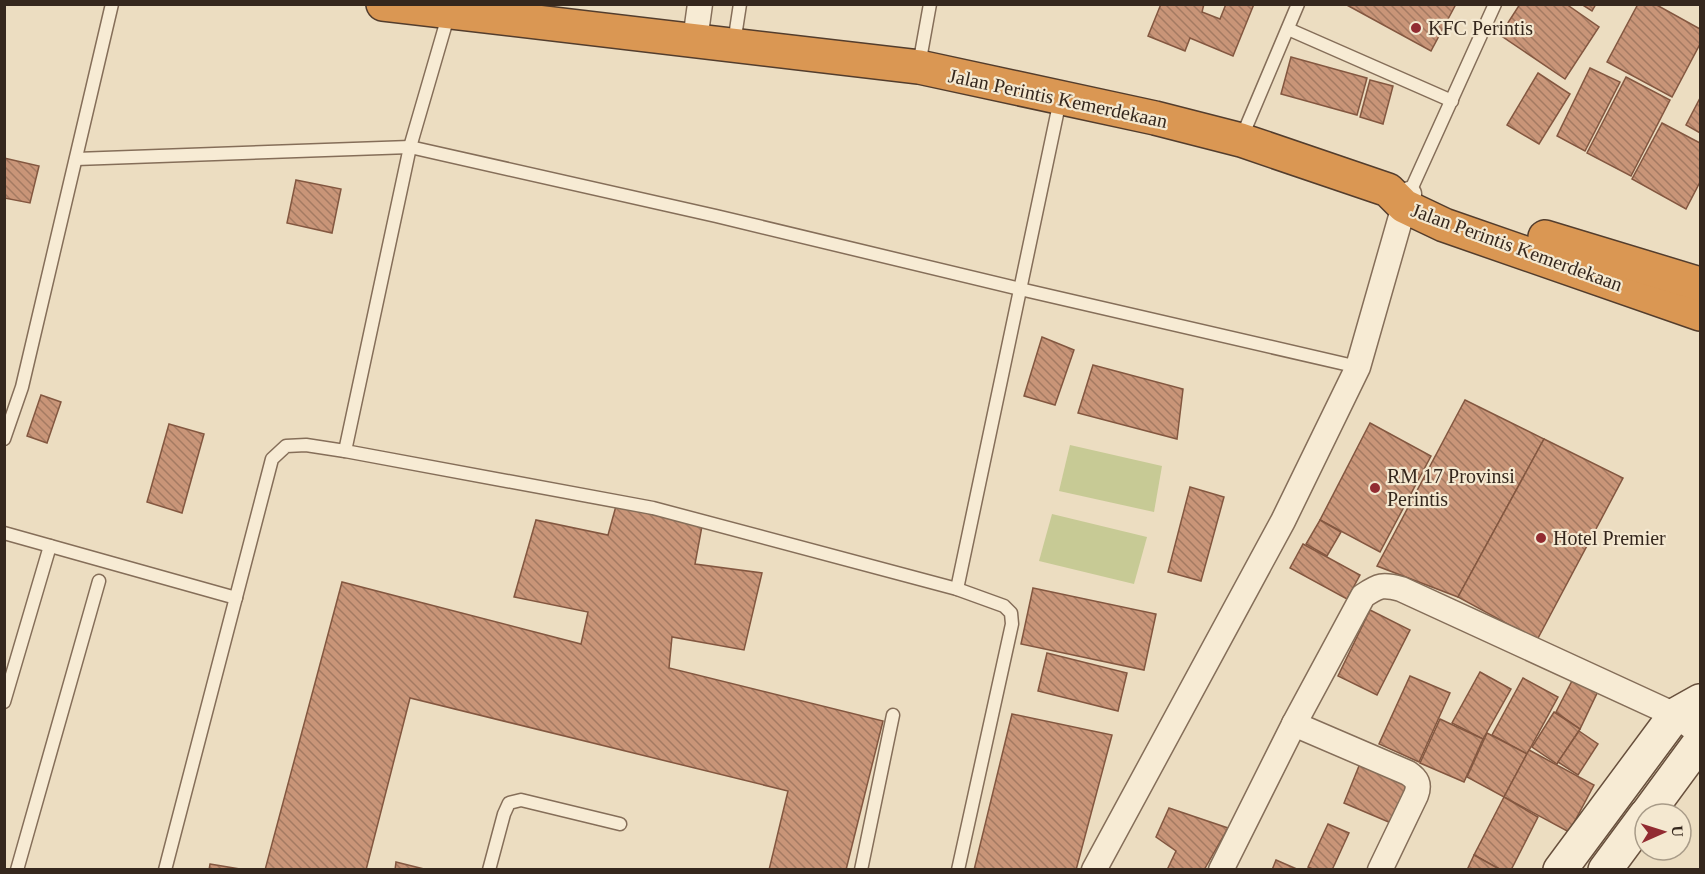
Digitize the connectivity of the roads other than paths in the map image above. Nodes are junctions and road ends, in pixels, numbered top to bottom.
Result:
1 (112, 4) edge
2 (383, 4) edge
3 (700, 4) edge
4 (740, 4) edge
5 (930, 4) edge
6 (1298, 4) edge
7 (1495, 4) edge
8 (449, 12) junction
9 (1288, 29) junction
10 (695, 40) junction
11 (734, 45) junction
12 (919, 67) junction
13 (1061, 97) junction
14 (1452, 101) junction
15 (1240, 140) junction
16 (410, 147) junction
17 (76, 159) junction
18 (1400, 197) junction
19 (1701, 284) edge
20 (1020, 289) junction
21 (1701, 314) edge
22 (1358, 367) junction
23 (4, 439) edge
24 (345, 451) junction
25 (4, 533) edge
26 (50, 546) junction
27 (99, 581) dead end
28 (957, 589) junction
29 (236, 598) junction
30 (4, 702) edge
31 (893, 715) dead end
32 (1692, 716) edge
33 (1293, 724) junction
34 (1701, 742) edge
35 (1656, 802) edge
36 (620, 824) dead end
37 (1633, 832) edge
38 (17, 870) edge
39 (165, 870) edge
40 (489, 870) edge
41 (861, 870) edge
42 (958, 870) edge
43 (1095, 870) edge
44 (1221, 870) edge
45 (1380, 870) edge
46 (1560, 870) edge
47 (1605, 870) edge

1 - 17 lane
2 - 8 highway, Jalan Perintis Kemerdekaan
3 - 10 street
4 - 11 lane
5 - 12 lane
6 - 9 lane
7 - 14 lane
8 - 10 highway, Jalan Perintis Kemerdekaan
8 - 16 lane
9 - 14 lane
9 - 15 lane
10 - 11 highway, Jalan Perintis Kemerdekaan
11 - 12 highway, Jalan Perintis Kemerdekaan
12 - 13 highway, Jalan Perintis Kemerdekaan
13 - 15 highway, Jalan Perintis Kemerdekaan
13 - 20 lane
14 - 18 lane
15 - 18 highway, Jalan Perintis Kemerdekaan
16 - 17 lane
16 - 20 lane
16 - 24 lane
17 - 23 lane
18 - 19 highway, Jalan Perintis Kemerdekaan
18 - 21 highway, Jalan Perintis Kemerdekaan
18 - 22 street
20 - 22 lane
20 - 28 lane
22 - 43 street
24 - 28 lane
24 - 29 lane
25 - 26 lane
26 - 29 lane
26 - 30 lane
27 - 38 lane
28 - 42 lane
29 - 39 lane
31 - 41 lane
32 - 33 street
32 - 46 main road
33 - 44 street
33 - 45 street
34 - 35 main road
36 - 40 lane
37 - 47 main road

